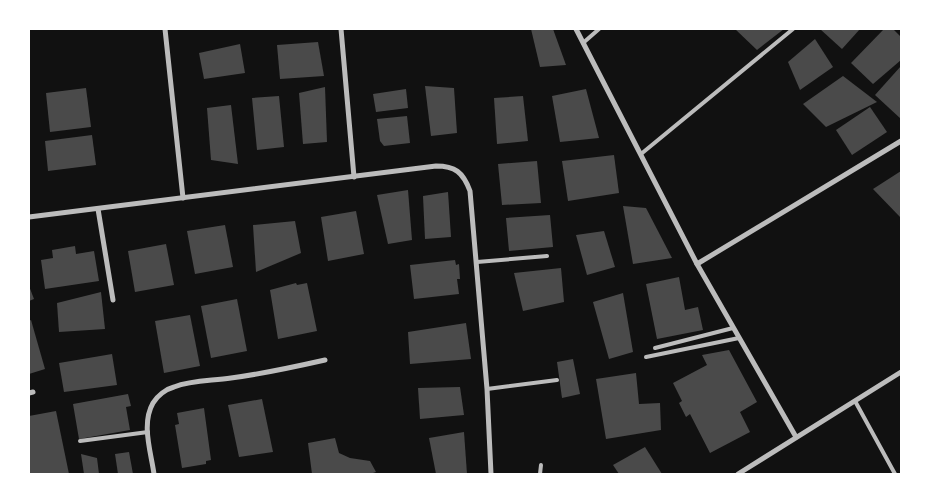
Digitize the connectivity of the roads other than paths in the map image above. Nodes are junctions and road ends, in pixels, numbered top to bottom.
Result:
1 (165, 29) edge
2 (341, 29) edge
3 (576, 29) edge
4 (599, 29) edge
5 (793, 29) edge
6 (583, 43) junction
7 (901, 141) edge
8 (641, 154) junction
9 (354, 177) junction
10 (183, 198) junction
11 (98, 209) junction
12 (29, 217) edge
13 (547, 256) dead end
14 (476, 262) junction
15 (697, 264) junction
16 (113, 300) dead end
17 (733, 328) junction
18 (739, 338) junction
19 (655, 348) dead end
20 (646, 357) dead end
21 (325, 360) dead end
22 (901, 372) edge
23 (557, 380) dead end
24 (487, 389) junction
25 (855, 401) junction
26 (148, 432) junction
27 (796, 437) junction
28 (80, 441) dead end
29 (541, 465) dead end
30 (154, 474) edge
31 (491, 474) edge
32 (540, 474) edge
33 (738, 474) edge
34 (895, 474) edge

1 - 10 street
2 - 9 street
3 - 6 street
4 - 6 lane
5 - 8 lane
6 - 8 street
7 - 15 street
8 - 15 street
9 - 10 street
9 - 14 street
10 - 11 street
11 - 12 street
11 - 16 street
13 - 14 lane
14 - 24 street
15 - 17 street
17 - 18 street
17 - 19 lane
18 - 20 lane
18 - 27 street
21 - 26 street
22 - 25 street
23 - 24 lane
24 - 31 street
25 - 27 street
25 - 34 lane
26 - 28 lane
26 - 30 street
27 - 33 street
29 - 32 lane

